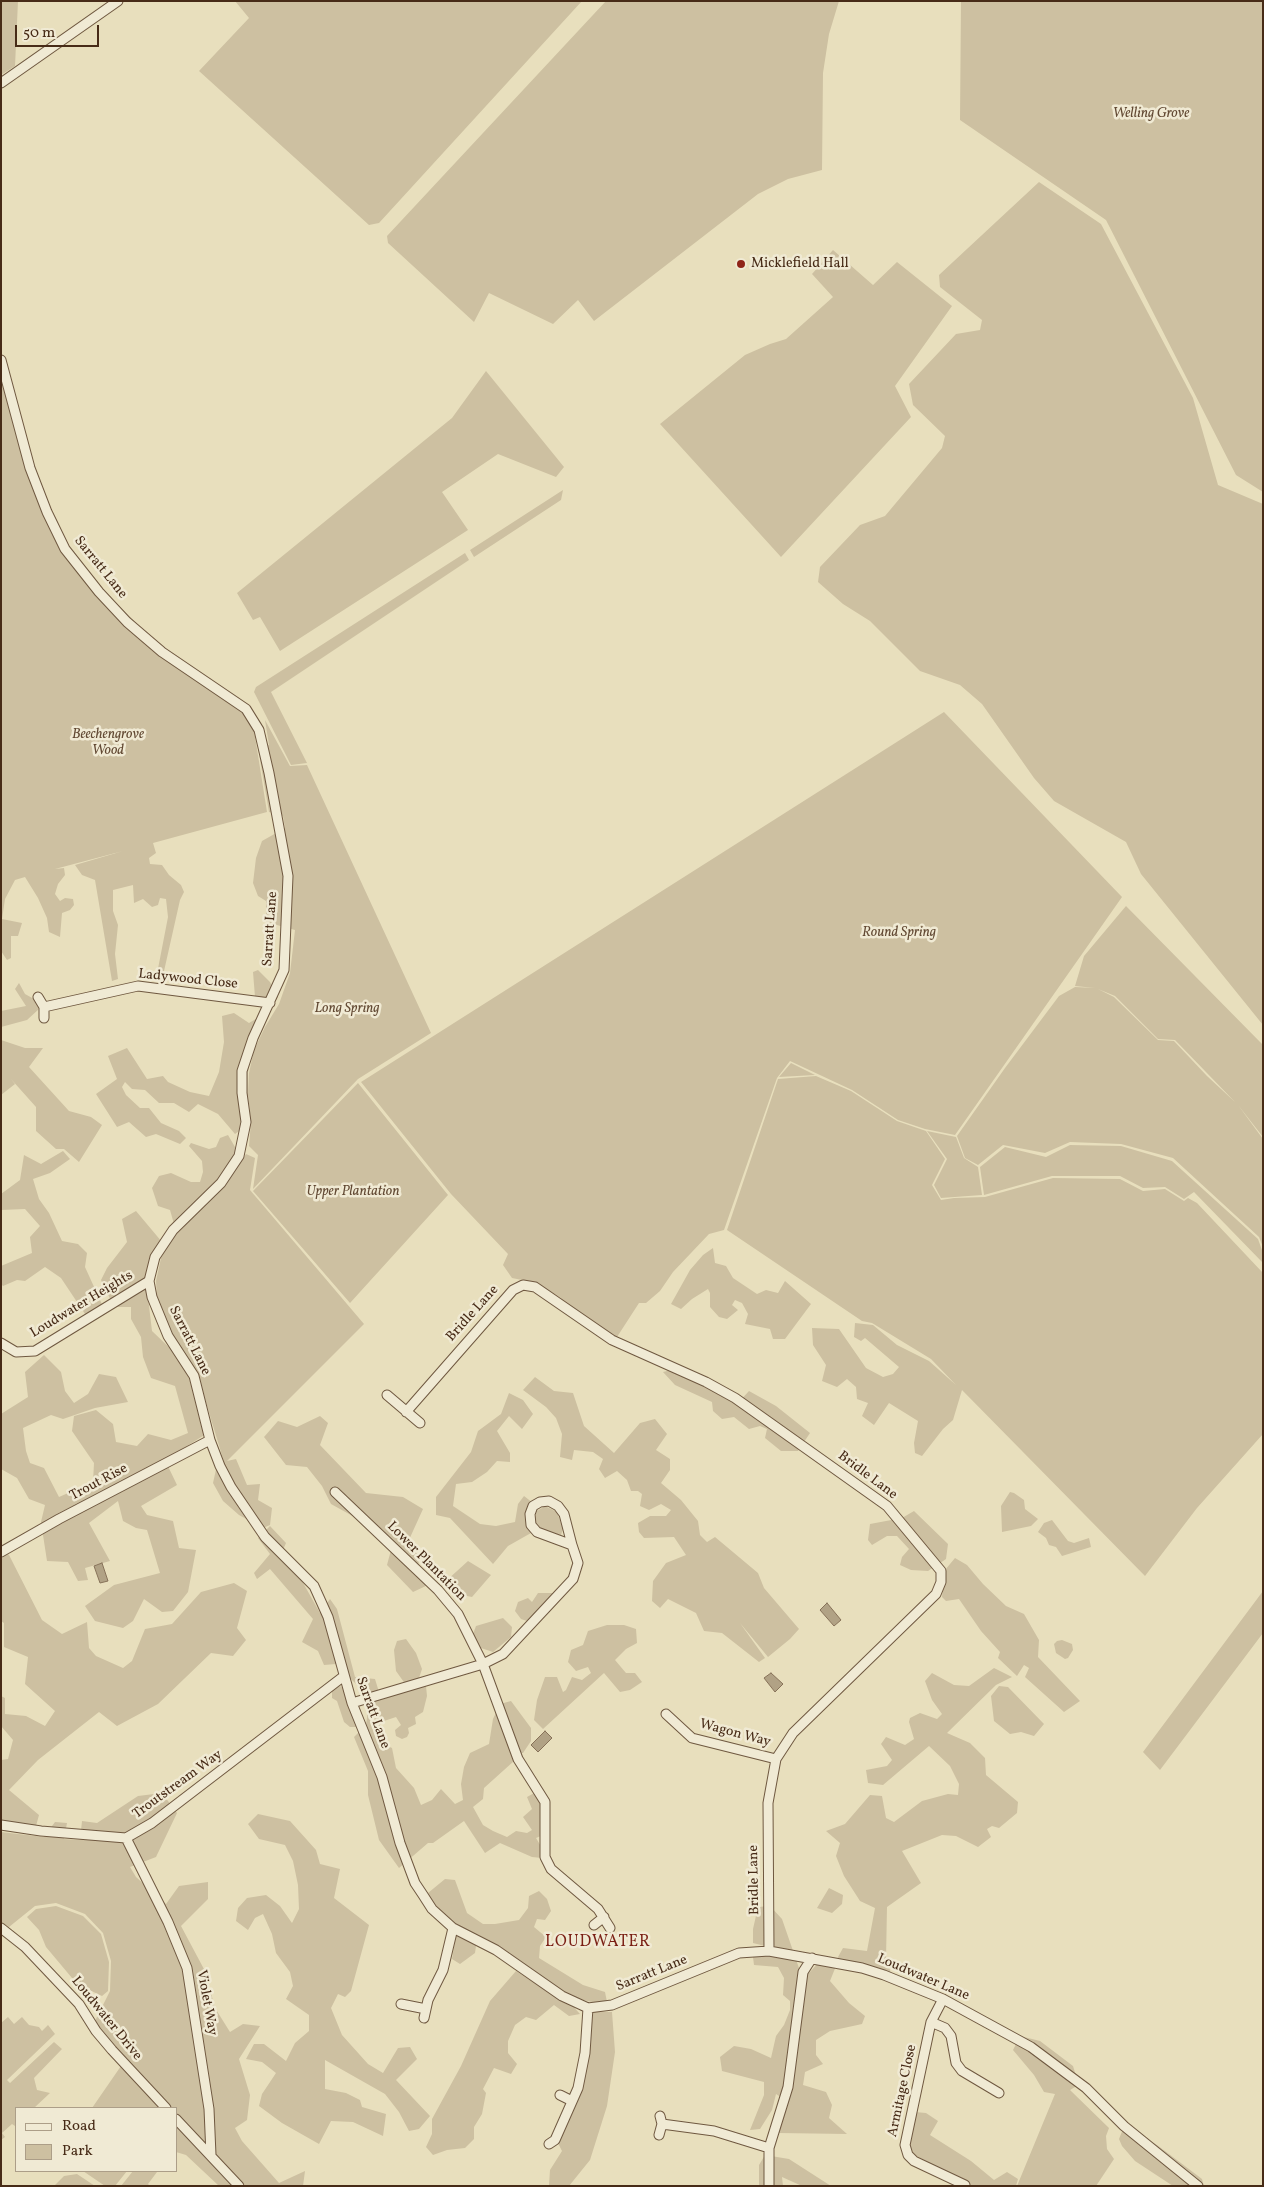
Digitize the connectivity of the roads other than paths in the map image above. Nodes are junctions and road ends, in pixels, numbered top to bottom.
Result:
1 (118, 1) edge
2 (1, 83) edge
3 (1, 360) edge
4 (38, 997) dead end
5 (270, 1003) junction
6 (44, 1007) junction
7 (44, 1018) dead end
8 (150, 1280) junction
9 (1, 1343) edge
10 (387, 1395) dead end
11 (406, 1412) junction
12 (420, 1423) dead end
13 (210, 1440) junction
14 (335, 1492) dead end
15 (572, 1545) junction
16 (1, 1552) edge
17 (483, 1664) junction
18 (344, 1676) junction
19 (352, 1703) junction
20 (666, 1714) dead end
21 (776, 1759) junction
22 (1, 1825) edge
23 (126, 1838) junction
24 (604, 1917) junction
25 (594, 1925) dead end
26 (1, 1928) edge
27 (453, 1928) junction
28 (610, 1928) dead end
29 (769, 1951) junction
30 (812, 1958) junction
31 (943, 1999) junction
32 (401, 2004) dead end
33 (588, 2008) junction
34 (931, 2022) junction
35 (999, 2093) dead end
36 (560, 2095) dead end
37 (572, 2101) junction
38 (165, 2107) edge
39 (178, 2121) edge
40 (659, 2135) dead end
41 (549, 2144) dead end
42 (769, 2148) junction
43 (211, 2155) junction
44 (951, 2182) edge
45 (966, 2185) edge
46 (239, 2186) edge
47 (769, 2186) edge
48 (1198, 2186) edge

1 - 2 street
3 - 5 street, Sarratt Lane
4 - 6 street
5 - 6 street, Ladywood Close
5 - 8 street, Sarratt Lane
6 - 7 street
8 - 9 street, Loudwater Heights
8 - 13 street, Sarratt Lane
10 - 11 street
11 - 12 street
11 - 21 street, Bridle Lane
13 - 16 street, Trout Rise
13 - 18 street, Sarratt Lane
14 - 17 street, Lower Plantation
15 - 15 street
15 - 17 street
17 - 19 street
17 - 24 street, Lower Plantation
18 - 19 street, Sarratt Lane
18 - 23 street, Troutstream Way
19 - 27 street, Sarratt Lane
20 - 21 street, Wagon Way
21 - 29 street, Bridle Lane
22 - 23 street, Troutstream Way
23 - 43 street, Violet Way
24 - 25 street
24 - 28 street, Lower Plantation
26 - 38 street, Loudwater Drive
27 - 32 street
27 - 33 street, Sarratt Lane
29 - 30 street, Sarratt Lane
29 - 33 street, Sarratt Lane
30 - 31 street, Loudwater Lane
30 - 42 street
31 - 34 street, Armitage Close
31 - 48 street, Loudwater Lane
33 - 37 street
34 - 35 street
34 - 44 street, Armitage Close
36 - 37 street
37 - 41 street
39 - 43 street
40 - 42 street
42 - 47 street
43 - 46 street
44 - 45 street, Armitage Close

